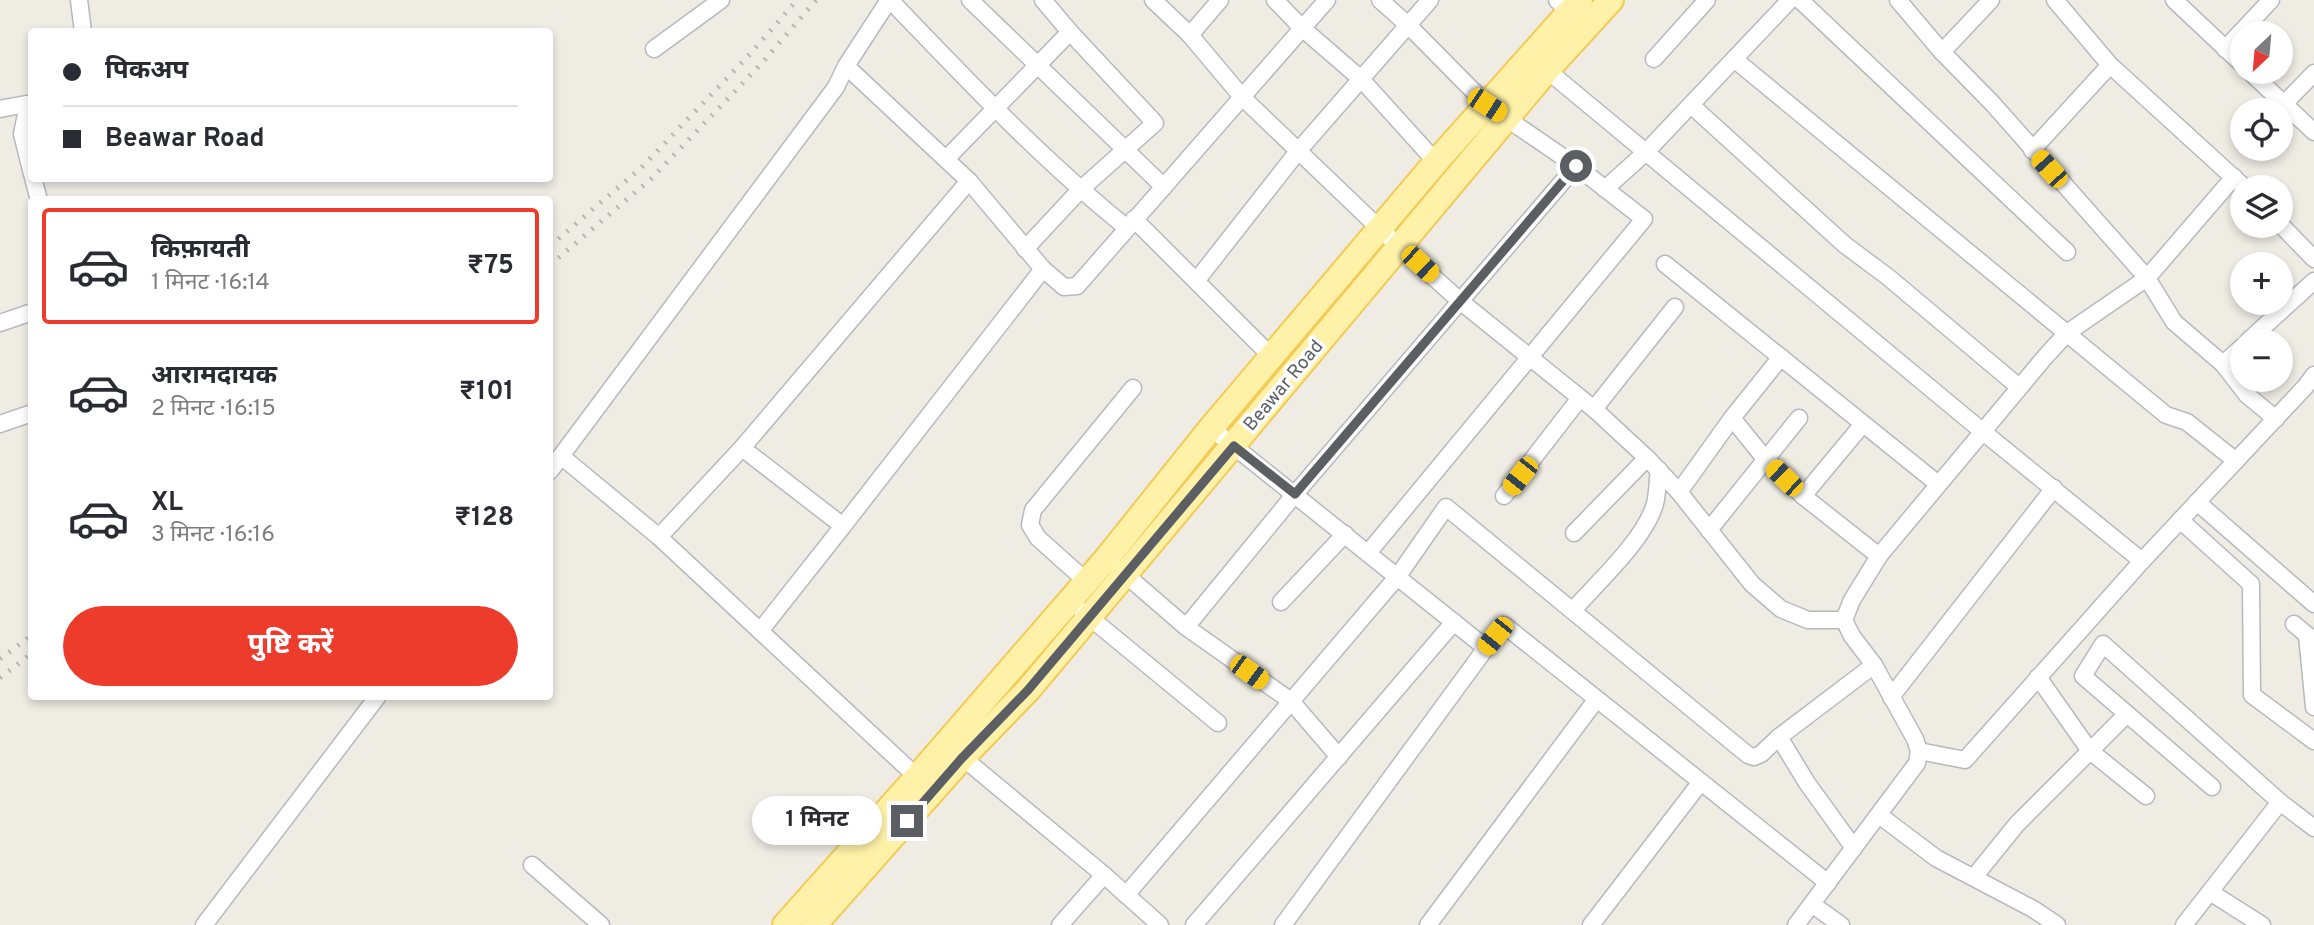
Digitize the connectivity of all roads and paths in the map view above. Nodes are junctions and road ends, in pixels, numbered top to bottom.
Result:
1 (79, 0) edge
2 (721, 0) edge
3 (889, 0) edge
4 (970, 0) edge
5 (1043, 0) edge
6 (1153, 0) edge
7 (1220, 0) edge
8 (1275, 0) edge
9 (1327, 0) edge
10 (1380, 0) edge
11 (1430, 0) edge
12 (1611, 0) edge
13 (1707, 0) edge
14 (1790, 0) edge
15 (1800, 0) edge
16 (1898, 0) edge
17 (1991, 0) edge
18 (2054, 0) edge
19 (2174, 0) edge
20 (2271, 0) edge
21 (1568, 4) edge
22 (1408, 25) junction
23 (82, 28) edge
24 (1302, 29) junction
25 (1070, 32) junction
26 (1190, 34) junction
27 (654, 49) dead end
28 (2225, 49) junction
29 (1942, 51) junction
30 (2230, 53) edge
31 (1654, 59) dead end
32 (1734, 59) junction
33 (1538, 63) junction
34 (2110, 65) junction
35 (846, 66) junction
36 (1037, 66) junction
37 (2314, 73) edge
38 (1361, 79) junction
39 (2263, 84) edge
40 (1242, 97) junction
41 (2278, 98) edge
42 (2290, 98) edge
43 (28, 104) edge
44 (1690, 105) junction
45 (0, 108) edge
46 (995, 109) junction
47 (28, 112) edge
48 (1497, 112) junction
49 (2293, 112) edge
50 (2314, 132) edge
51 (1124, 150) junction
52 (1299, 150) junction
53 (2032, 150) junction
54 (1646, 152) junction
55 (28, 159) edge
56 (946, 159) junction
57 (1436, 162) junction
58 (1576, 166) junction
59 (2231, 175) edge
60 (969, 181) junction
61 (1164, 187) junction
62 (1605, 189) junction
63 (1080, 190) junction
64 (2230, 191) edge
65 (1130, 223) junction
66 (1380, 229) junction
67 (2293, 237) edge
68 (1400, 245) junction
69 (1025, 248) junction
70 (2067, 252) dead end
71 (2314, 259) edge
72 (1665, 264) dead end
73 (1043, 269) junction
74 (2147, 278) junction
75 (1197, 280) junction
76 (2314, 281) edge
77 (1460, 301) junction
78 (1675, 307) dead end
79 (28, 313) edge
80 (0, 323) edge
81 (2261, 329) edge
82 (2067, 333) junction
83 (1272, 356) junction
84 (1530, 357) junction
85 (1781, 357) junction
86 (2230, 358) edge
87 (2223, 364) junction
88 (2311, 385) edge
89 (2019, 387) junction
90 (1133, 388) dead end
91 (1580, 398) junction
92 (1594, 409) junction
93 (28, 414) edge
94 (1732, 418) junction
95 (1799, 418) dead end
96 (2276, 418) junction
97 (0, 424) edge
98 (1864, 424) junction
99 (1211, 428) junction
100 (1982, 431) junction
101 (1234, 446) junction
102 (742, 448) junction
103 (561, 456) junction
104 (1647, 458) junction
105 (1766, 460) junction
106 (2236, 461) junction
107 (553, 467) edge
108 (1669, 481) junction
109 (1938, 484) junction
110 (2054, 488) junction
111 (1295, 494) junction
112 (1504, 496) dead end
113 (1803, 496) junction
114 (2197, 502) junction
115 (2180, 520) junction
116 (843, 526) junction
117 (1709, 530) junction
118 (1574, 533) dead end
119 (1345, 534) junction
120 (659, 537) junction
121 (1368, 552) junction
122 (1879, 556) junction
123 (2142, 561) junction
124 (1116, 566) junction
125 (1398, 576) junction
126 (1087, 581) junction
127 (1069, 601) junction
128 (1281, 602) dead end
129 (2314, 604) edge
130 (1573, 610) junction
131 (1090, 617) junction
132 (1844, 620) junction
133 (1454, 622) junction
134 (1186, 627) junction
135 (760, 631) junction
136 (2305, 633) edge
137 (1486, 648) junction
138 (1874, 665) junction
139 (2038, 677) junction
140 (1891, 697) junction
141 (375, 700) edge
142 (1596, 700) junction
143 (1291, 701) junction
144 (2314, 707) edge
145 (2127, 714) junction
146 (1218, 723) dead end
147 (2314, 741) edge
148 (1771, 745) junction
149 (954, 750) junction
150 (1919, 751) junction
151 (2090, 751) junction
152 (1339, 757) junction
153 (918, 777) junction
154 (1700, 783) junction
155 (2212, 787) dead end
156 (2146, 796) dead end
157 (2280, 802) junction
158 (1879, 815) junction
159 (2314, 828) edge
160 (1854, 848) junction
161 (532, 865) dead end
162 (1104, 875) junction
163 (1974, 877) junction
164 (1828, 883) junction
165 (2210, 892) junction
166 (1126, 895) junction
167 (1813, 905) junction
168 (204, 925) edge
169 (601, 925) edge
170 (785, 925) edge
171 (814, 925) edge
172 (1060, 925) edge
173 (1160, 925) edge
174 (1194, 925) edge
175 (1283, 925) edge
176 (1428, 925) edge
177 (1591, 925) edge
178 (1796, 925) edge
179 (1840, 925) edge
180 (2057, 925) edge
181 (2184, 925) edge
182 (2262, 925) edge

1 - 23 street
2 - 27 street
3 - 35 street
3 - 46 street
4 - 36 street
5 - 25 street
6 - 26 street
7 - 26 street
8 - 24 street
9 - 24 street
10 - 22 street
11 - 22 street
12 - 33 main road, Beawar Road
13 - 31 street
14 - 32 street
15 - 70 street
16 - 29 street
17 - 29 street
18 - 34 street
19 - 28 street
20 - 28 street
21 - 33 main road, Beawar Road
22 - 38 street
22 - 48 street
24 - 38 street
24 - 40 street
25 - 36 street
25 - 51 street
26 - 40 street
28 - 30 street
29 - 53 street
32 - 44 street
32 - 82 street
33 - 48 main road, Beawar Road
33 - 54 street
34 - 53 street
34 - 59 street
35 - 56 street
35 - 103 street
36 - 46 street
36 - 51 street
37 - 42 street
38 - 52 street
38 - 57 street
39 - 41 street
40 - 52 street
40 - 61 street
43 - 45 street
44 - 54 street
44 - 89 street
46 - 56 street
46 - 63 street
47 - 55 street
48 - 57 main road, Beawar Road
48 - 58 street
48 - 68 main road, Beawar Road
49 - 50 street
51 - 61 street
51 - 63 street
52 - 66 street
52 - 75 street
53 - 74 street
54 - 62 street
54 - 100 street
56 - 60 street
57 - 66 main road, Beawar Road
58 - 62 street
58 - 77 street
60 - 69 street
60 - 102 street
61 - 65 street
62 - 84 street
63 - 65 street
63 - 69 street
64 - 74 street
65 - 73 street
65 - 75 street
66 - 68 street
66 - 83 main road, Beawar Road
67 - 71 street
68 - 77 street
68 - 101 main road, Beawar Road
69 - 73 street
72 - 85 street
73 - 116 street
74 - 82 street
74 - 87 street
75 - 83 street
76 - 81 street
77 - 84 street
77 - 111 street
78 - 92 street
79 - 80 street
82 - 89 street
82 - 106 street
83 - 99 main road, Beawar Road
84 - 91 street
84 - 121 street
85 - 94 street
85 - 98 street
86 - 87 street
87 - 96 street
88 - 96 street
89 - 100 street
90 - 126 street
91 - 92 street
91 - 112 street
92 - 104 street
93 - 97 street
94 - 105 street
94 - 108 street
95 - 105 street
96 - 106 street
98 - 109 street
98 - 113 street
99 - 101 street
99 - 124 main road, Beawar Road
100 - 109 street
100 - 110 street
101 - 111 street
101 - 124 main road, Beawar Road
102 - 116 street
102 - 120 street
103 - 107 street
103 - 120 street
104 - 108 street
104 - 118 street
105 - 113 street
105 - 117 street
106 - 114 street
108 - 117 street
108 - 130 street
109 - 122 street
110 - 123 street
110 - 140 street
111 - 119 street
111 - 134 street
113 - 122 street
114 - 115 street
114 - 129 street
115 - 123 street
115 - 147 street
116 - 135 street
117 - 132 street
119 - 121 street
119 - 128 street
120 - 135 street
121 - 125 street
122 - 132 street
123 - 139 street
124 - 126 main road, Beawar Road
124 - 131 main road, Beawar Road
124 - 134 street
125 - 130 street
125 - 133 street
125 - 143 street
126 - 127 main road, Beawar Road
127 - 131 street
127 - 149 main road, Beawar Road
130 - 148 street
131 - 146 street
131 - 149 main road, Beawar Road
132 - 138 street
133 - 137 street
133 - 152 street
134 - 143 street
135 - 153 street
136 - 144 street
137 - 142 street
137 - 175 street
138 - 140 street
138 - 148 street
139 - 150 street
139 - 151 street
140 - 150 street
141 - 168 street
142 - 154 street
142 - 176 street
143 - 152 street
143 - 166 street
145 - 151 street
145 - 155 street
145 - 157 street
148 - 160 street
149 - 153 main road, Beawar Road
149 - 162 street
149 - 171 main road, Beawar Road
150 - 158 street
151 - 156 street
151 - 163 street
152 - 174 street
153 - 170 main road, Beawar Road
154 - 164 street
154 - 177 street
157 - 159 street
157 - 165 street
158 - 160 street
158 - 163 street
160 - 164 street
161 - 169 street
162 - 166 street
162 - 172 street
163 - 180 street
164 - 167 street
165 - 181 street
165 - 182 street
166 - 173 street
167 - 178 street
167 - 179 street

